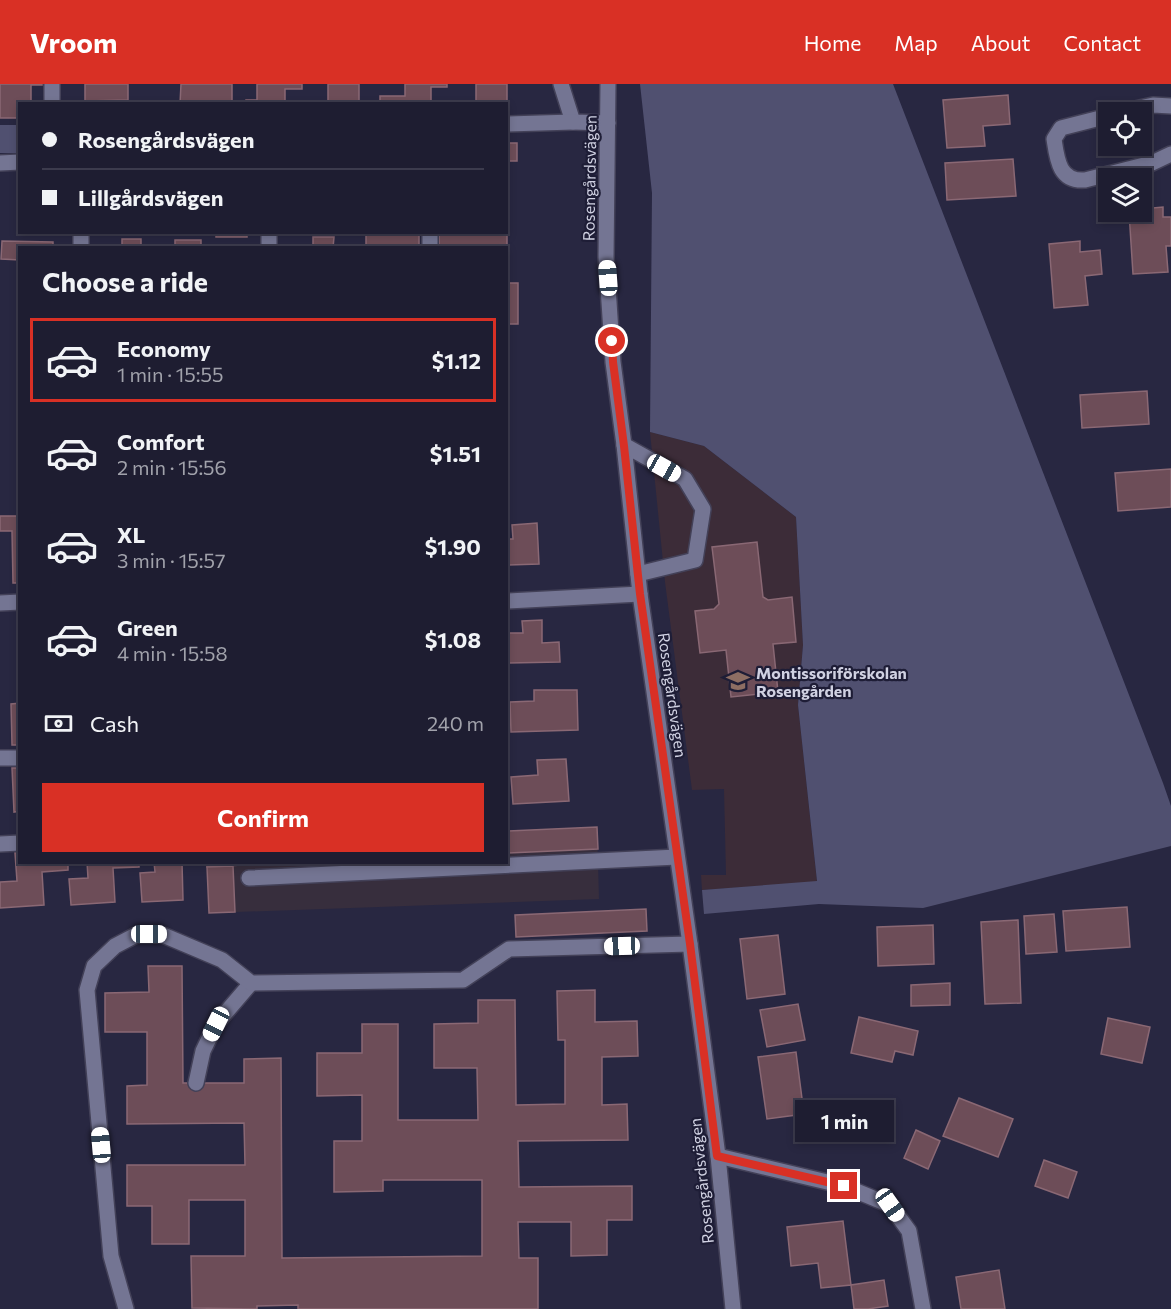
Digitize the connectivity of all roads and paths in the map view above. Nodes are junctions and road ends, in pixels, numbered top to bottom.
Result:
1 (52, 84) edge
2 (561, 84) edge
3 (608, 84) edge
4 (52, 102) edge
5 (1152, 105) edge
6 (1171, 106) edge
7 (1098, 119) edge
8 (573, 122) junction
9 (608, 123) junction
10 (508, 124) edge
11 (1171, 154) edge
12 (0, 162) edge
13 (18, 162) edge
14 (624, 446) junction
15 (638, 574) junction
16 (640, 594) junction
17 (508, 601) edge
18 (18, 602) edge
19 (0, 603) edge
20 (0, 758) edge
21 (18, 758) edge
22 (18, 843) edge
23 (0, 844) edge
24 (677, 857) junction
25 (508, 863) edge
26 (494, 864) edge
27 (313, 869) edge
28 (249, 878) dead end
29 (690, 944) junction
30 (250, 983) junction
31 (195, 1083) dead end
32 (717, 1156) junction
33 (126, 1309) edge
34 (733, 1309) edge
35 (923, 1309) edge

1 - 4 street
2 - 8 street
3 - 9 street, Rosengårdsvägen
5 - 6 street
7 - 11 street
8 - 9 street
8 - 10 street
9 - 14 street, Rosengårdsvägen
12 - 13 street
14 - 15 street, Rosengårdsvägen
14 - 15 street
15 - 16 street, Rosengårdsvägen
16 - 17 street
16 - 24 street, Rosengårdsvägen
18 - 19 street
20 - 21 street
22 - 23 street
24 - 25 street
24 - 29 street, Rosengårdsvägen
26 - 27 street
27 - 28 street
29 - 30 street
29 - 32 street, Rosengårdsvägen
30 - 31 street
30 - 33 street
32 - 34 street, Rosengårdsvägen
32 - 35 street

